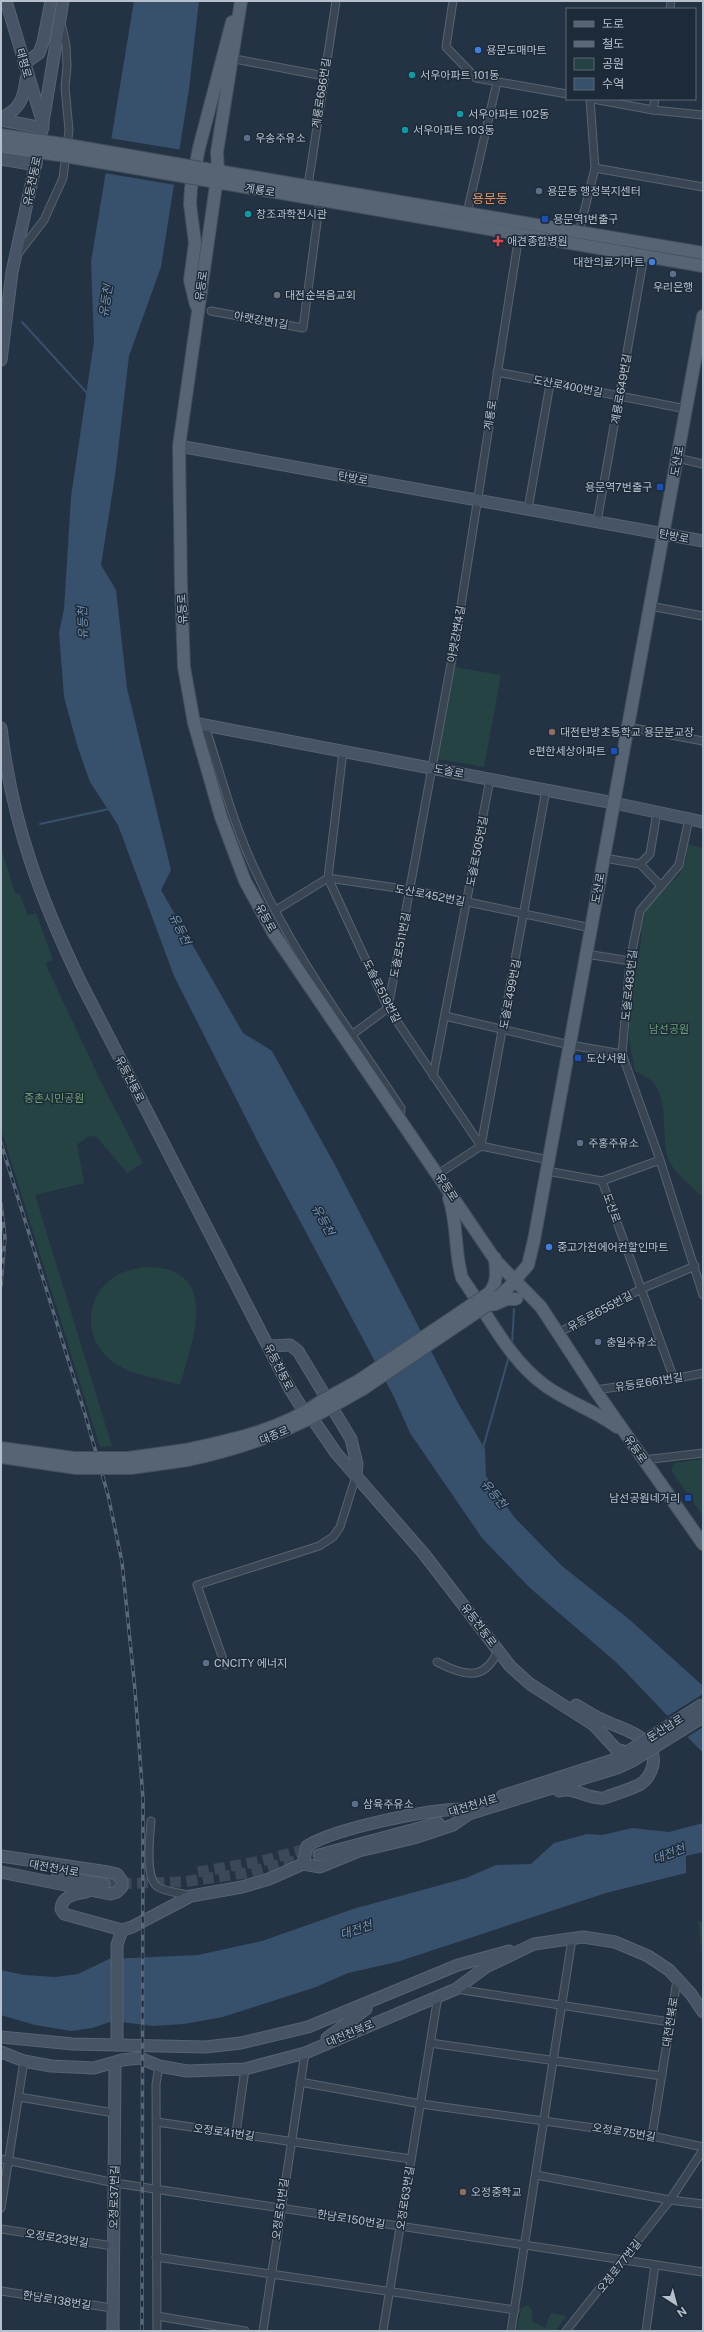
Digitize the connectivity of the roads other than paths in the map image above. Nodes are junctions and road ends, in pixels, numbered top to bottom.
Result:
1 (6, 1) edge
2 (51, 1) edge
3 (63, 1) edge
4 (241, 1) edge
5 (248, 1) edge
6 (336, 1) edge
7 (450, 1) edge
8 (453, 1) edge
9 (60, 19) junction
10 (240, 60) junction
11 (24, 64) junction
12 (27, 75) junction
13 (324, 76) junction
14 (497, 82) junction
15 (566, 94) edge
16 (590, 100) edge
17 (599, 100) edge
18 (655, 100) edge
19 (654, 110) junction
20 (703, 115) edge
21 (1, 126) edge
22 (43, 126) junction
23 (33, 146) junction
24 (1, 147) edge
25 (1, 152) edge
26 (1, 159) edge
27 (36, 165) junction
28 (595, 168) junction
29 (217, 177) junction
30 (308, 186) junction
31 (703, 187) edge
32 (320, 200) junction
33 (467, 213) junction
34 (579, 232) junction
35 (519, 235) junction
36 (703, 253) edge
37 (17, 255) junction
38 (644, 256) junction
39 (703, 266) edge
40 (211, 311) dead end
41 (198, 313) junction
42 (703, 316) edge
43 (700, 346) edge
44 (1, 360) edge
45 (497, 372) junction
46 (550, 384) junction
47 (619, 396) junction
48 (686, 409) junction
49 (179, 446) junction
50 (677, 458) junction
51 (703, 464) edge
52 (477, 500) junction
53 (528, 509) junction
54 (597, 522) junction
55 (663, 533) junction
56 (703, 541) edge
57 (650, 606) junction
58 (703, 616) edge
59 (199, 724) junction
60 (628, 727) junction
61 (1, 728) edge
62 (703, 740) edge
63 (343, 751) junction
64 (431, 768) junction
65 (490, 779) junction
66 (546, 790) junction
67 (614, 803) junction
68 (657, 812) junction
69 (689, 819) junction
70 (703, 822) edge
71 (604, 858) junction
72 (640, 864) junction
73 (328, 878) junction
74 (661, 886) junction
75 (411, 890) junction
76 (467, 902) junction
77 (276, 910) junction
78 (525, 915) junction
79 (591, 928) junction
80 (586, 954) junction
81 (630, 961) junction
82 (388, 1008) junction
83 (445, 1016) junction
84 (503, 1031) junction
85 (353, 1034) junction
86 (570, 1045) junction
87 (622, 1054) junction
88 (433, 1076) junction
89 (400, 1119) junction
90 (481, 1146) junction
91 (660, 1160) junction
92 (548, 1166) junction
93 (441, 1178) junction
94 (602, 1181) junction
95 (494, 1258) junction
96 (694, 1266) junction
97 (512, 1284) junction
98 (641, 1289) junction
99 (488, 1293) junction
100 (703, 1295) edge
101 (541, 1307) junction
102 (465, 1319) junction
103 (558, 1333) junction
104 (269, 1346) junction
105 (703, 1373) edge
106 (674, 1380) junction
107 (595, 1390) junction
108 (322, 1407) junction
109 (309, 1415) junction
110 (626, 1434) junction
111 (4, 1452) edge
112 (703, 1453) edge
113 (644, 1460) junction
114 (356, 1476) junction
115 (703, 1544) edge
116 (498, 1650) junction
117 (437, 1662) dead end
118 (225, 1665) dead end
119 (536, 1688) junction
120 (703, 1704) edge
121 (703, 1717) edge
122 (606, 1737) junction
123 (631, 1756) junction
124 (599, 1765) junction
125 (519, 1798) junction
126 (466, 1812) junction
127 (151, 1821) dead end
128 (317, 1851) tunnel mouth
129 (1, 1856) edge
130 (303, 1864) junction
131 (1, 1868) edge
132 (1, 1872) edge
133 (109, 1879) junction
134 (90, 1891) junction
135 (191, 1896) junction
136 (122, 1930) junction
137 (572, 1939) junction
138 (534, 1944) junction
139 (677, 1980) junction
140 (456, 1989) junction
141 (438, 1996) junction
142 (379, 1999) junction
143 (562, 2004) junction
144 (703, 2012) edge
145 (670, 2022) junction
146 (1, 2037) edge
147 (1, 2042) edge
148 (430, 2043) junction
149 (73, 2044) junction
150 (117, 2045) junction
151 (309, 2051) junction
152 (1, 2052) edge
153 (553, 2060) junction
154 (24, 2061) junction
155 (115, 2063) junction
156 (159, 2066) junction
157 (245, 2069) junction
158 (662, 2076) junction
159 (300, 2082) junction
160 (19, 2097) junction
161 (420, 2104) junction
162 (114, 2113) junction
163 (544, 2121) junction
164 (157, 2122) junction
165 (236, 2133) junction
166 (652, 2136) junction
167 (290, 2142) junction
168 (703, 2149) edge
169 (1, 2159) edge
170 (411, 2159) junction
171 (9, 2160) junction
172 (536, 2175) junction
173 (115, 2183) junction
174 (156, 2189) junction
175 (670, 2200) junction
176 (703, 2204) edge
177 (1, 2208) edge
178 (280, 2208) junction
179 (400, 2226) junction
180 (1, 2229) edge
181 (525, 2245) junction
182 (113, 2246) junction
183 (156, 2257) junction
184 (624, 2260) junction
185 (655, 2265) junction
186 (703, 2272) edge
187 (271, 2275) junction
188 (1, 2291) edge
189 (390, 2293) junction
190 (112, 2308) junction
191 (515, 2310) junction
192 (157, 2316) junction
193 (113, 2331) edge
194 (157, 2331) edge
195 (245, 2331) edge
196 (263, 2331) edge
197 (383, 2331) edge
198 (512, 2331) edge
199 (566, 2331) edge
200 (646, 2331) edge

1 - 11 main road, 태평로
2 - 11 main road
3 - 9 main road, 유등천동로
4 - 29 main road, 유등로
4 - 41 main road
5 - 10 main road, 유등로
6 - 13 street, 계룡로686번길
7 - 8 street
8 - 14 street
9 - 22 main road, 유등천동로
9 - 37 street
10 - 13 street
10 - 29 main road, 유등로
11 - 12 main road, 태평로
12 - 21 main road
12 - 22 main road, 태평로
13 - 30 street, 계룡로686번길
14 - 15 street
14 - 33 street
16 - 28 street
17 - 19 street
18 - 19 street
19 - 20 street
21 - 22 main road
21 - 23 main road, 계룡로
22 - 23 main road, 유등천동로
23 - 24 main road, 계룡로
23 - 25 main road
23 - 27 main road, 유등천동로
23 - 29 main road, 계룡로, bridge
26 - 27 main road
27 - 37 main road, 유등천동로
28 - 31 street
28 - 34 street
29 - 30 main road, 계룡로
29 - 32 main road, 계룡로
29 - 41 main road, 유등로
30 - 33 main road, 계룡로
32 - 35 main road, 계룡로
32 - 40 street, 아랫강변1길
33 - 34 main road, 계룡로
34 - 36 main road, 계룡로
35 - 38 main road, 계룡로
35 - 45 street, 계룡로
37 - 44 main road, 유등천동로
38 - 39 main road, 계룡로
38 - 47 street, 계룡로649번길
41 - 49 main road, 유등로
42 - 43 main road, 도산로
43 - 48 main road, 도산로
45 - 46 street, 도산로400번길
45 - 52 street, 계룡로
46 - 47 street, 도산로400번길
46 - 53 street
47 - 48 street, 도산로400번길
47 - 54 street, 계룡로649번길
48 - 50 main road, 도산로
49 - 52 main road, 탄방로
49 - 59 main road, 유등로
50 - 51 street
50 - 55 main road, 도산로
52 - 53 main road, 탄방로
52 - 64 street, 아랫강변4길
53 - 54 main road, 탄방로
54 - 55 main road, 탄방로
55 - 56 main road, 탄방로
55 - 57 main road, 도산로
57 - 58 street
57 - 60 main road, 도산로
59 - 63 main road, 도솔로
59 - 77 street
59 - 89 main road, 유등로
60 - 62 street
60 - 67 main road, 도산로
61 - 104 main road, 유등천동로
63 - 64 main road, 도솔로
63 - 73 street
64 - 65 main road, 도솔로
64 - 75 street, 도솔로511번길
65 - 66 main road, 도솔로
65 - 76 street, 도솔로505번길
66 - 67 main road, 도솔로
66 - 78 street, 도솔로499번길
67 - 68 main road, 도솔로
67 - 71 main road, 도산로
68 - 69 main road, 도솔로
68 - 72 street
69 - 70 main road, 도솔로
69 - 74 street, 도솔로483번길
71 - 72 street
71 - 79 main road, 도산로
72 - 74 street
73 - 75 street, 도산로452번길
73 - 77 street
73 - 82 street, 도솔로519번길
74 - 81 street, 도솔로483번길
75 - 76 street, 도산로452번길
75 - 82 street, 도솔로511번길
76 - 78 street, 도산로452번길
76 - 83 street, 도솔로505번길
77 - 85 street
78 - 79 street, 도산로452번길
78 - 84 street, 도솔로499번길
79 - 80 main road, 도산로
80 - 81 street
80 - 86 main road, 도산로
81 - 87 street, 도솔로483번길
82 - 85 street
82 - 88 street, 도솔로519번길
83 - 84 street
83 - 88 street, 도솔로505번길
84 - 86 street
84 - 90 street, 도솔로499번길
85 - 89 street
86 - 87 street
86 - 92 main road, 도산로
87 - 91 street, 도솔로483번길
88 - 90 street, 도솔로519번길
89 - 93 main road, 유등로
90 - 92 street
90 - 93 street
91 - 94 street
91 - 96 street, 도솔로483번길
92 - 94 street, 도산로
92 - 97 main road, 도산로
93 - 95 main road, 유등로
93 - 110 main road
94 - 98 street, 도산로
95 - 97 main road, 유등로
95 - 99 main road
96 - 98 street, 유등로655번길
96 - 100 street, 도솔로483번길
97 - 99 main road, 대종로, bridge
97 - 101 main road, 유등로
97 - 102 main road, 대종로, bridge
98 - 103 street, 유등로655번길
98 - 106 street, 유등로655번길
99 - 108 main road, 대종로, bridge
101 - 102 main road, bridge
101 - 103 main road, 유등로
102 - 108 main road, 대종로, bridge
103 - 107 main road, 유등로
104 - 109 main road, 유등천동로
104 - 114 main road
105 - 106 street, 유등로661번길
106 - 107 street, 유등로661번길
107 - 110 main road, 유등로
108 - 109 main road, 대종로
109 - 111 main road, 대종로, bridge
109 - 114 main road, 유등천동로
110 - 113 main road, 유등로
112 - 113 street
113 - 115 main road, 유등로
114 - 116 main road, 유등천동로
114 - 118 street
116 - 117 street
116 - 119 main road, 유등천동로
119 - 122 main road, 유등천동로
119 - 125 main road
120 - 123 main road, 둔산남로, bridge
121 - 123 main road, 둔산남로, bridge
122 - 123 main road, 유등천동로
122 - 124 main road
123 - 124 main road, 대전천서로
123 - 125 main road
124 - 126 main road, 대전천서로
125 - 126 main road
126 - 128 main road, 대전천서로
126 - 130 main road
126 - 130 main road
127 - 135 street
129 - 133 main road, 대전천서로
130 - 135 main road
131 - 133 main road
132 - 134 main road
133 - 134 main road
134 - 136 main road
135 - 136 main road
136 - 150 main road
137 - 138 main road, 대전천북로
137 - 139 main road, 대전천북로
137 - 143 street
138 - 140 main road, 대전천북로
138 - 142 main road
139 - 144 main road, 대전천북로
139 - 145 street, 대전천북로
140 - 141 main road, 대전천북로
140 - 143 street
141 - 148 street, 오정로63번길
141 - 151 main road, 대전천북로
142 - 150 main road
142 - 151 main road
143 - 145 street
143 - 153 street
145 - 158 street, 대전천북로
146 - 149 main road
147 - 149 main road
148 - 153 street
148 - 161 street, 오정로63번길
149 - 150 main road
151 - 157 main road, 대전천북로
151 - 159 street, 오정로51번길
152 - 154 main road, 대전천북로
153 - 158 street
153 - 163 street
154 - 155 main road, 대전천북로
154 - 160 street
155 - 156 main road, 대전천북로
155 - 162 main road, 오정로37번길
156 - 157 main road, 대전천북로
156 - 164 street
157 - 165 street
158 - 166 street, 대전천북로
159 - 161 street
159 - 167 street, 오정로51번길
160 - 162 street
160 - 171 street
161 - 163 street
161 - 170 street, 오정로63번길
162 - 173 main road, 오정로37번길
163 - 166 street, 오정로75번길
163 - 172 street
164 - 165 street, 오정로41번길
164 - 174 street
165 - 167 street, 오정로41번길
166 - 168 street, 오정로75번길
167 - 170 street
167 - 178 street, 오정로51번길
168 - 175 street, 오정로77번길
169 - 171 street, 한남로150번길
170 - 179 street, 오정로63번길
171 - 173 street, 한남로150번길
171 - 177 street
172 - 175 street
172 - 181 street
173 - 174 street, 한남로150번길
173 - 182 main road, 오정로37번길
174 - 178 street, 한남로150번길
174 - 183 street
175 - 176 street
175 - 184 street, 오정로77번길
178 - 179 street, 한남로150번길
178 - 187 street, 오정로51번길
179 - 181 street, 한남로150번길
179 - 189 street, 오정로63번길
180 - 182 street, 오정로23번길
181 - 184 street, 한남로150번길
181 - 191 street
182 - 190 main road, 오정로37번길
183 - 187 street
183 - 192 street
184 - 185 street, 한남로150번길
184 - 199 street, 오정로77번길
185 - 186 street, 한남로150번길
185 - 200 street
187 - 189 street
187 - 196 street, 오정로51번길
188 - 190 street, 한남로138번길
189 - 191 street
189 - 197 street, 오정로63번길
190 - 193 main road, 오정로37번길
191 - 198 street
192 - 194 street
192 - 195 street

